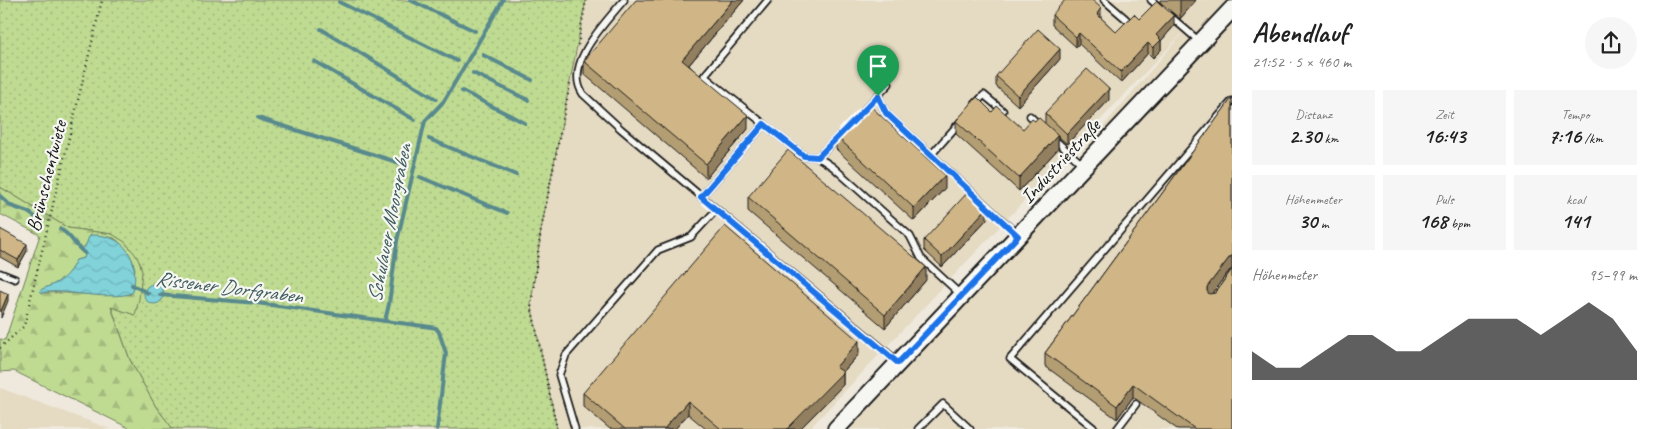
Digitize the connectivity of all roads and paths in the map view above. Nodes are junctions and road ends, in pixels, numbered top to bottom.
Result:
1 (102, 0) edge
2 (586, 0) edge
3 (624, 0) edge
4 (768, 0) edge
5 (1104, 0) edge
6 (1151, 0) edge
7 (1232, 9) edge
8 (1126, 19) edge
9 (1201, 42) junction
10 (577, 48) dead end
11 (571, 77) dead end
12 (889, 84) dead end
13 (878, 96) junction
14 (1232, 101) edge
15 (972, 108) edge
16 (966, 115) edge
17 (858, 116) edge
18 (1030, 116) dead end
19 (1010, 118) edge
20 (764, 124) junction
21 (1044, 129) edge
22 (845, 130) edge
23 (1050, 135) edge
24 (931, 155) junction
25 (818, 157) junction
26 (1084, 166) junction
27 (701, 197) junction
28 (716, 210) junction
29 (1018, 236) junction
30 (0, 273) edge
31 (15, 279) dead end
32 (962, 296) junction
33 (0, 348) edge
34 (898, 363) junction
35 (1136, 404) dead end
36 (557, 429) edge
37 (575, 429) edge
38 (836, 429) edge
39 (918, 429) edge
40 (970, 429) edge
41 (1095, 429) edge
42 (1117, 429) edge

1 - 33 path, Brünschentwiete
2 - 10 path
3 - 27 lane
4 - 20 lane
5 - 8 lane
6 - 9 lane
7 - 9 street, Industriestraße
9 - 26 street, Industriestraße
11 - 36 path
12 - 13 lane
13 - 17 lane
13 - 24 lane
14 - 41 lane
15 - 19 lane
16 - 24 lane
18 - 21 lane
20 - 25 lane
20 - 27 lane
22 - 25 lane
23 - 26 lane
24 - 29 lane
25 - 32 lane
26 - 29 street, Industriestraße
27 - 28 lane
28 - 34 lane
28 - 37 lane
29 - 32 street, Industriestraße
30 - 31 lane
32 - 34 street, Industriestraße
34 - 38 street, Industriestraße
35 - 42 lane
39 - 40 lane

